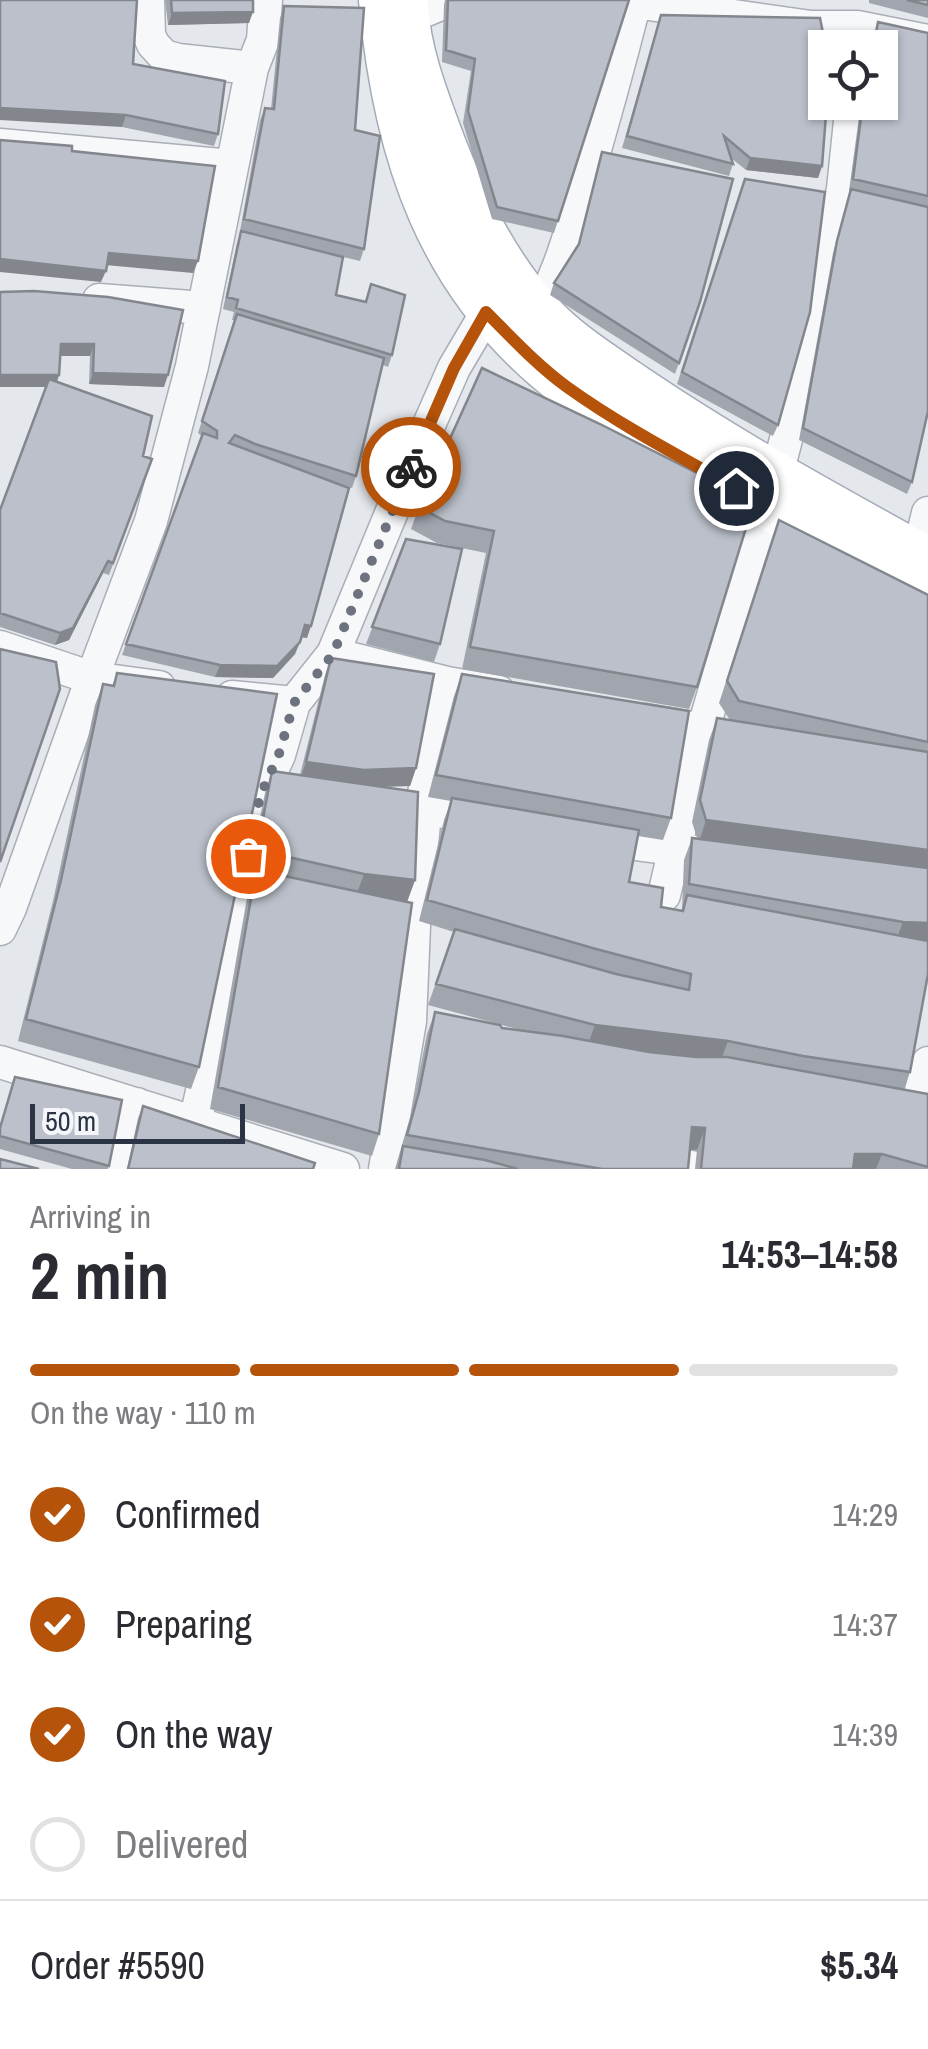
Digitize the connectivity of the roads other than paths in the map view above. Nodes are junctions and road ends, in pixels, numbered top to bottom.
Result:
1 (148, 0) edge
2 (636, 2) edge
3 (518, 3) edge
4 (554, 4) edge
5 (705, 6) edge
6 (266, 7) edge
7 (384, 11) edge
8 (304, 15) edge
9 (857, 25) edge
10 (928, 40) edge
11 (252, 68) junction
12 (850, 120) edge
13 (0, 145) edge
14 (232, 166) junction
15 (74, 298) edge
16 (204, 308) junction
17 (486, 312) junction
18 (528, 326) junction
19 (772, 491) junction
20 (922, 564) edge
21 (0, 647) edge
22 (333, 654) junction
23 (92, 678) junction
24 (447, 682) junction
25 (520, 696) edge
26 (294, 703) junction
27 (611, 713) edge
28 (702, 730) junction
29 (423, 808) junction
30 (519, 826) edge
31 (558, 833) edge
32 (674, 850) junction
33 (753, 858) edge
34 (664, 895) edge
35 (3, 914) edge
36 (0, 1062) edge
37 (928, 1064) edge
38 (137, 1104) junction
39 (196, 1123) junction
40 (118, 1169) edge
41 (343, 1169) edge
42 (385, 1169) edge
43 (894, 1169) edge

1 - 11 street
2 - 4 street
2 - 5 street
2 - 18 street
3 - 7 street
5 - 9 street
6 - 8 street
6 - 11 street
7 - 17 main road
7 - 18 main road
9 - 10 street
11 - 14 street
12 - 19 street
13 - 14 street
14 - 16 street
15 - 16 street
16 - 23 street
17 - 18 main road
17 - 22 street
18 - 19 main road
19 - 20 main road
19 - 28 street
21 - 23 street
22 - 24 street
22 - 26 street
23 - 26 street
23 - 35 street
24 - 25 street
24 - 29 street
26 - 39 street
27 - 28 street
28 - 32 street
29 - 30 street
29 - 42 street
31 - 32 street
32 - 33 street
32 - 34 street
36 - 38 street
37 - 43 street
38 - 39 street
38 - 40 street
39 - 41 street

